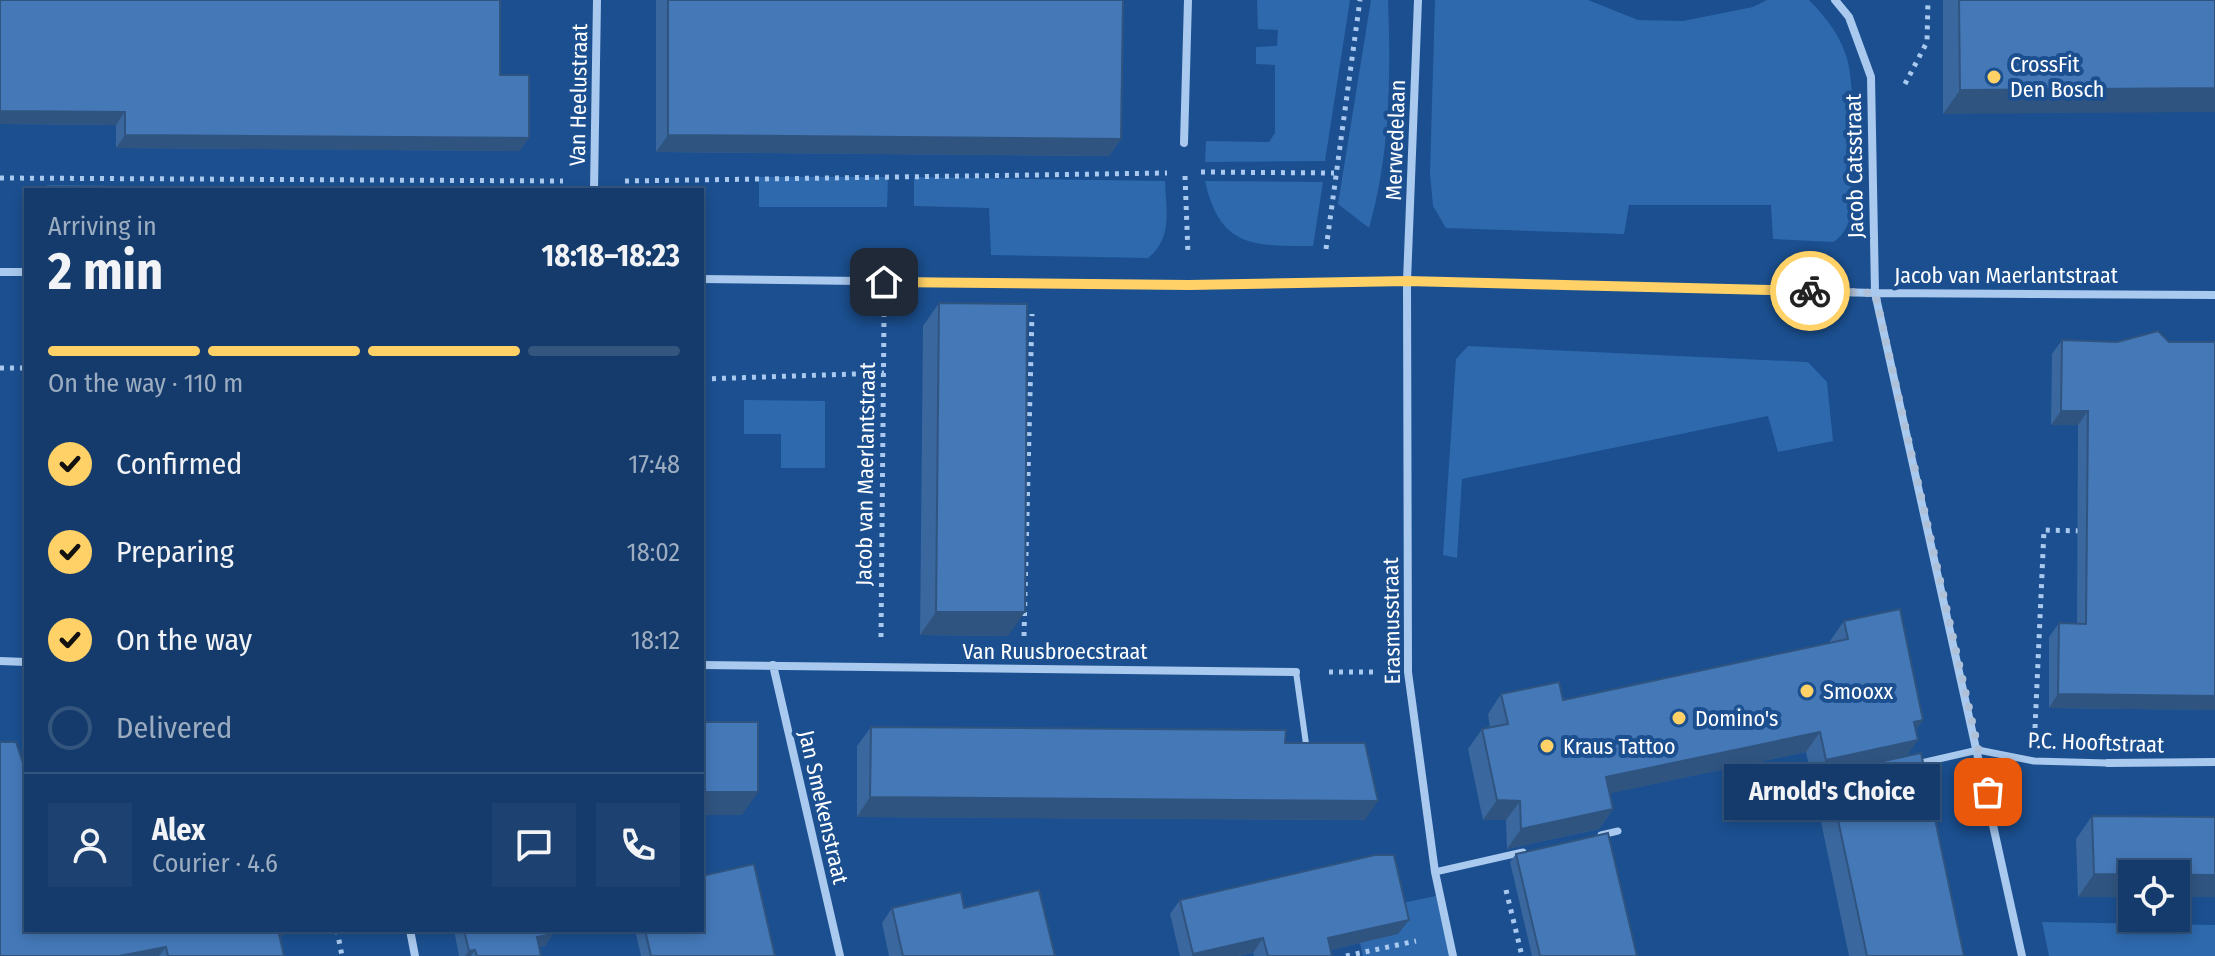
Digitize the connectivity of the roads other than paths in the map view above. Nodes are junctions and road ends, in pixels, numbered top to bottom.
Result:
1 (597, 0) edge
2 (1188, 0) edge
3 (1418, 0) edge
4 (1835, 0) edge
5 (1184, 143) road end
6 (594, 186) edge
7 (0, 272) edge
8 (24, 272) edge
9 (704, 279) edge
10 (1407, 281) junction
11 (1875, 293) junction
12 (2215, 295) edge
13 (0, 661) edge
14 (24, 662) edge
15 (704, 665) edge
16 (773, 665) junction
17 (1296, 672) joint
18 (1978, 750) junction
19 (1307, 751) edge
20 (2215, 762) edge
21 (2108, 763) joint
22 (1905, 766) edge
23 (1832, 783) edge
24 (1803, 789) dead end
25 (1618, 831) dead end
26 (1588, 838) edge
27 (1528, 851) edge
28 (1435, 872) junction
29 (410, 932) edge
30 (415, 956) edge
31 (840, 956) edge
32 (1453, 956) edge
33 (2022, 956) edge

1 - 6 street, Van Heelustraat
2 - 5 street
3 - 10 street, Merwedelaan
4 - 11 street, Jacob Catsstraat
7 - 8 street
9 - 10 street, Jacob van Maerlantstraat
10 - 11 street, Jacob van Maerlantstraat
10 - 28 street, Erasmusstraat
11 - 12 street, Jacob van Maerlantstraat
11 - 18 street, Jacob Catsstraat
13 - 14 street
15 - 16 street, Van Ruusbroecstraat
16 - 17 street, Van Ruusbroecstraat
16 - 31 street, Jan Smekenstraat
17 - 19 lane
18 - 21 street, P.C. Hooftstraat
18 - 22 street
18 - 33 street, Jacob Catsstraat
20 - 21 street, P.C. Hooftstraat
23 - 24 street
25 - 26 street
27 - 28 street
28 - 32 street, Erasmusstraat
29 - 30 street

